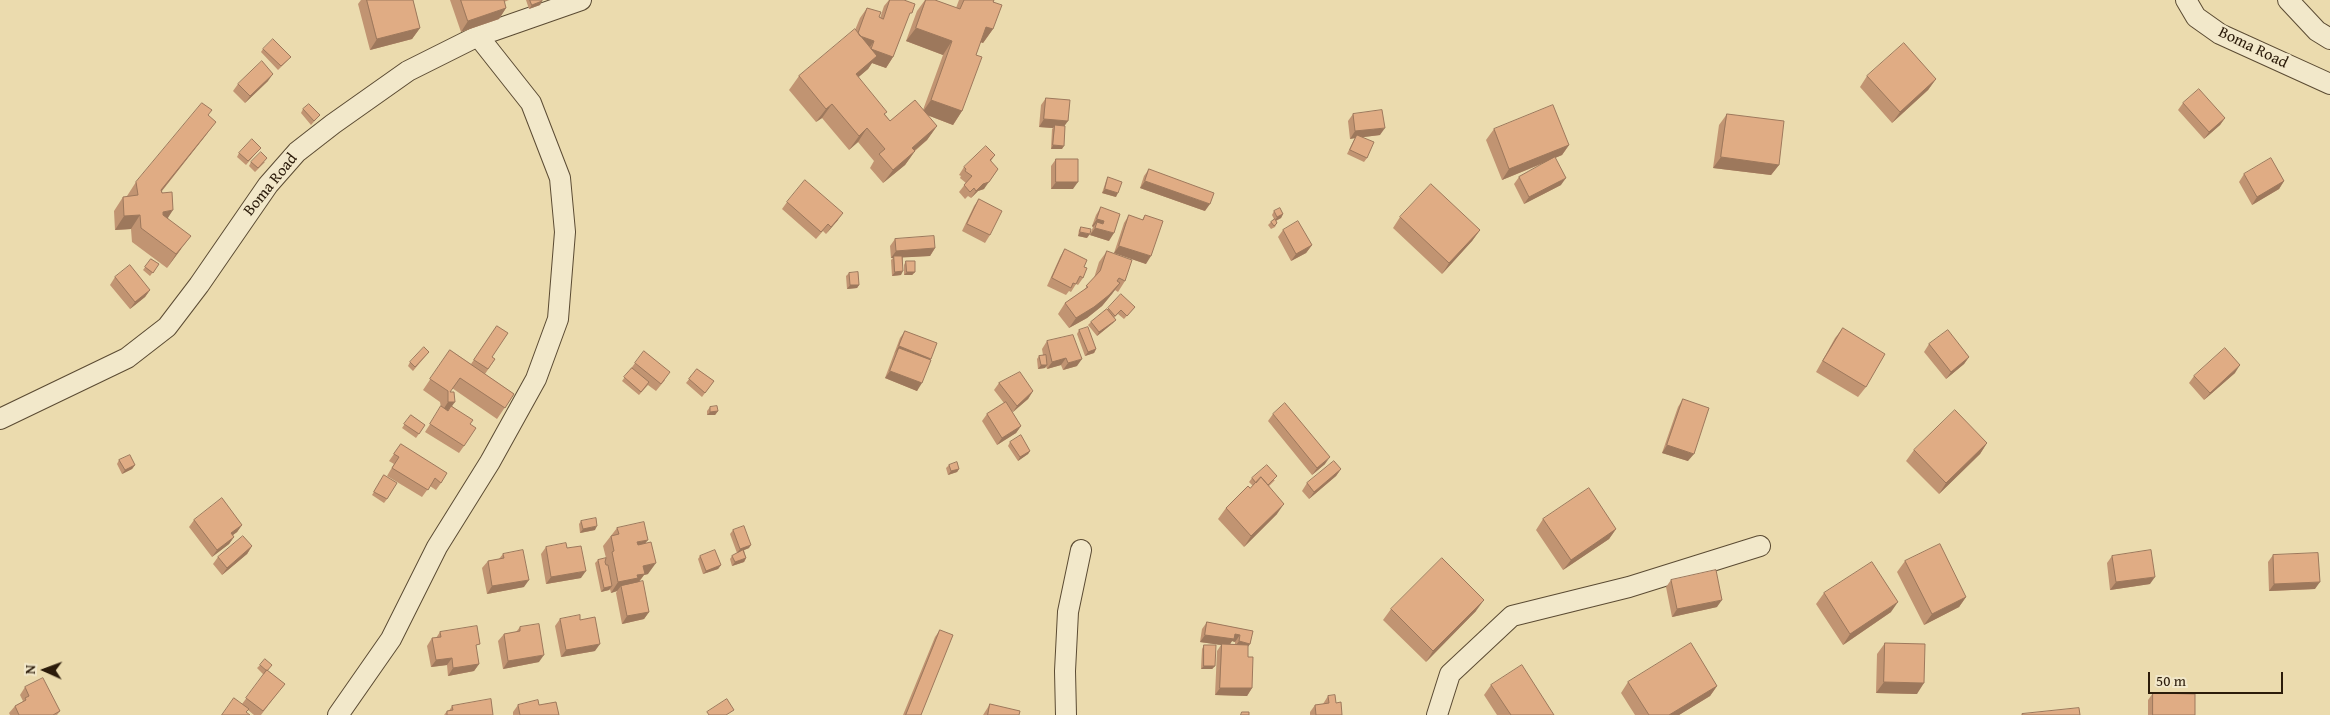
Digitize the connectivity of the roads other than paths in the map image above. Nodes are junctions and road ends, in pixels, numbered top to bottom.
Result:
1 (581, 0) edge
2 (2186, 0) edge
3 (2288, 0) edge
4 (478, 36) junction
5 (2330, 39) edge
6 (2330, 84) edge
7 (0, 419) edge
8 (1760, 546) dead end
9 (1081, 550) dead end
10 (338, 715) edge
11 (1066, 715) edge
12 (1437, 715) edge

1 - 4 street, Boma Road
2 - 6 street, Boma Road
3 - 5 street
4 - 7 street, Boma Road
4 - 10 street
8 - 12 street
9 - 11 street

